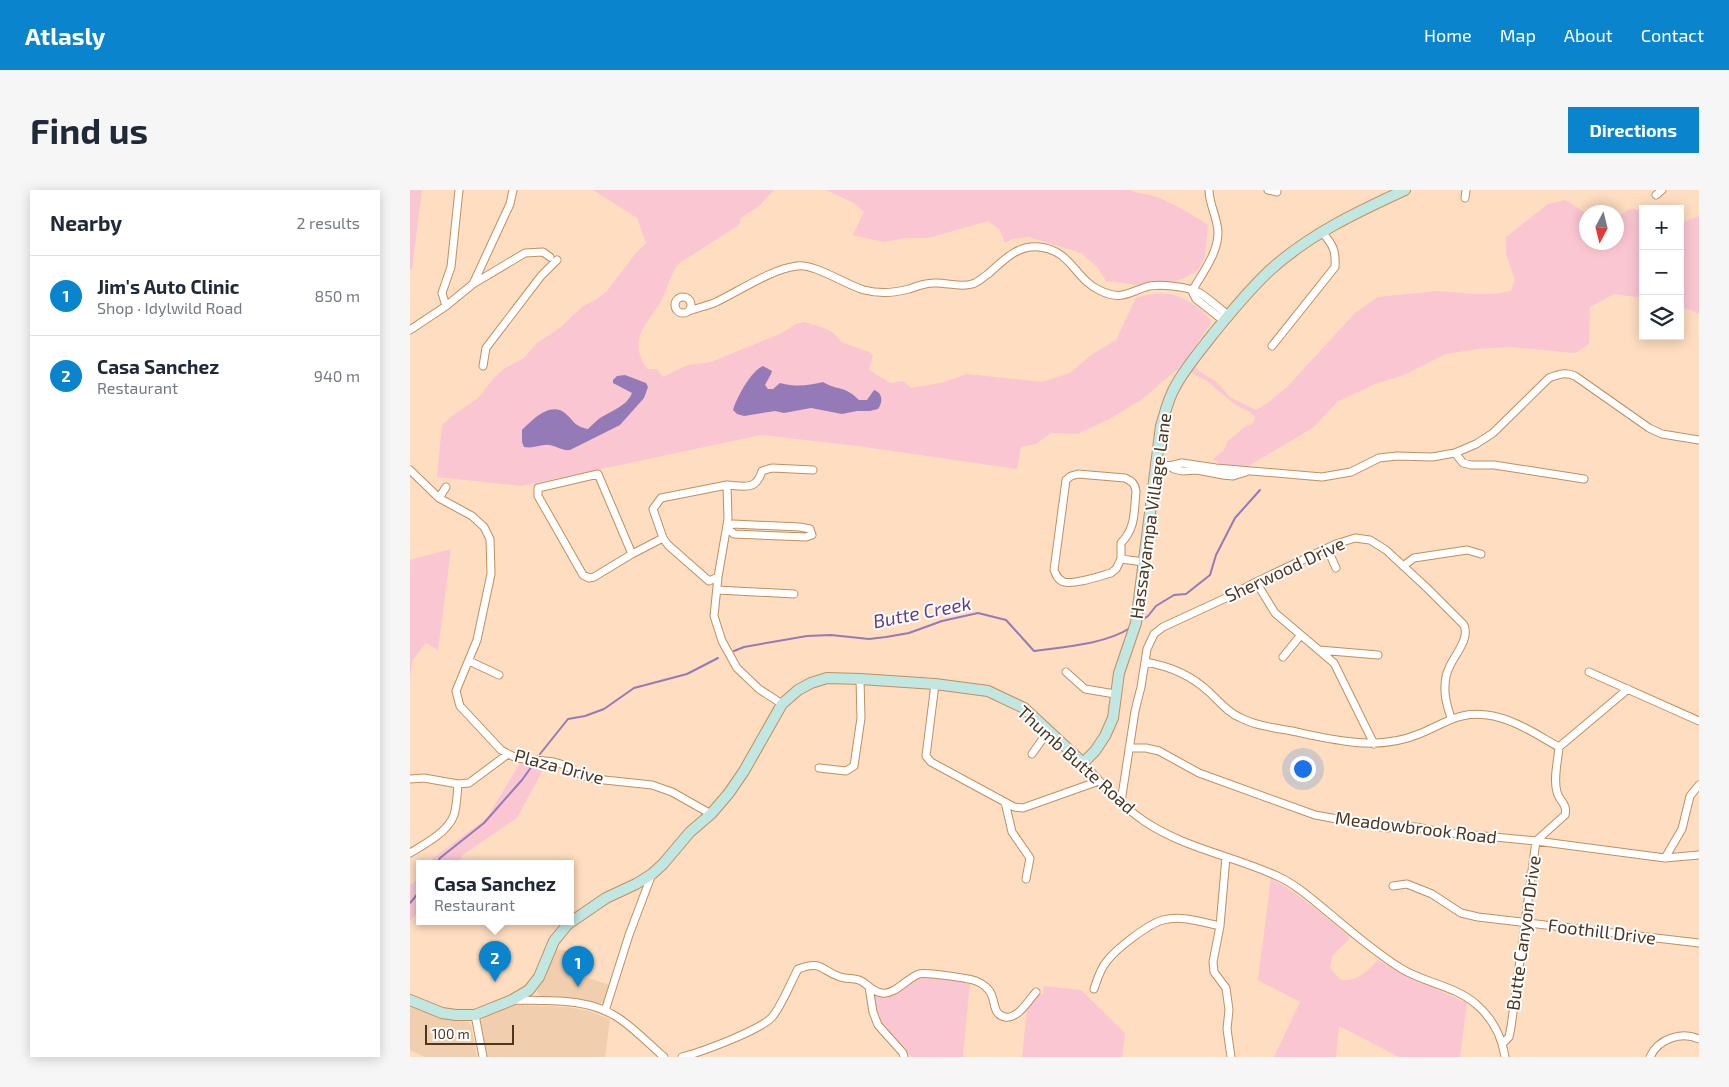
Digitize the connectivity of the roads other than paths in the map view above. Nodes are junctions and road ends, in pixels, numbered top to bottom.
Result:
1 (459, 190) edge
2 (513, 190) edge
3 (1209, 190) edge
4 (1268, 190) edge
5 (1405, 190) edge
6 (1466, 190) edge
7 (1662, 190) edge
8 (1277, 192) dead end
9 (1656, 195) dead end
10 (1465, 198) dead end
11 (1322, 232) junction
12 (473, 284) junction
13 (1192, 291) junction
14 (446, 306) junction
15 (689, 311) dead end
16 (1226, 318) junction
17 (410, 330) edge
18 (1272, 346) dead end
19 (483, 366) dead end
20 (1699, 440) edge
21 (1455, 453) junction
22 (1155, 463) junction
23 (410, 470) edge
24 (813, 470) dead end
25 (1584, 479) dead end
26 (728, 485) junction
27 (446, 487) dead end
28 (439, 498) junction
29 (726, 528) junction
30 (663, 538) junction
31 (1327, 548) junction
32 (632, 554) junction
33 (1481, 554) dead end
34 (1121, 559) junction
35 (1144, 562) junction
36 (1403, 566) junction
37 (1336, 568) dead end
38 (718, 577) junction
39 (1256, 582) junction
40 (717, 590) junction
41 (794, 594) dead end
42 (1300, 636) junction
43 (1319, 650) junction
44 (1378, 655) dead end
45 (1283, 657) dead end
46 (469, 661) junction
47 (1145, 662) junction
48 (1066, 672) dead end
49 (1589, 672) dead end
50 (499, 675) dead end
51 (860, 679) junction
52 (935, 684) junction
53 (1628, 689) junction
54 (1115, 694) junction
55 (782, 704) junction
56 (1451, 718) junction
57 (1699, 721) edge
58 (1049, 730) junction
59 (1374, 744) junction
60 (1559, 747) junction
61 (1130, 748) junction
62 (508, 754) junction
63 (1032, 754) dead end
64 (1083, 763) junction
65 (819, 768) dead end
66 (410, 779) edge
67 (1099, 781) junction
68 (458, 784) junction
69 (1699, 785) edge
70 (1005, 802) junction
71 (1121, 802) junction
72 (711, 814) junction
73 (1536, 841) junction
74 (410, 853) edge
75 (1699, 855) edge
76 (1226, 857) junction
77 (1665, 858) junction
78 (652, 874) junction
79 (1026, 879) dead end
80 (1394, 886) dead end
81 (574, 920) edge
82 (1526, 924) junction
83 (567, 925) edge
84 (1220, 926) junction
85 (1699, 943) edge
86 (869, 987) junction
87 (1094, 989) dead end
88 (1036, 992) dead end
89 (410, 1000) edge
90 (512, 1000) junction
91 (605, 1010) junction
92 (475, 1014) junction
93 (1699, 1039) edge
94 (1503, 1043) junction
95 (903, 1055) edge
96 (483, 1057) edge
97 (664, 1057) edge
98 (682, 1057) edge
99 (910, 1057) edge
100 (1231, 1057) edge
101 (1505, 1057) edge
102 (1650, 1057) edge

1 - 14 street
2 - 12 street
3 - 13 street
4 - 8 street
5 - 11 street, Hassayampa Village Lane
6 - 10 street
7 - 9 street
11 - 16 street, Hassayampa Village Lane
11 - 18 street
12 - 14 street
12 - 19 street
13 - 15 street
13 - 16 street
14 - 17 street
16 - 22 street, Hassayampa Village Lane
20 - 21 street
21 - 22 street
21 - 25 street
22 - 35 street, Hassayampa Village Lane
23 - 28 street, Plaza Drive
24 - 26 street
26 - 29 street
26 - 30 street
27 - 28 street
28 - 46 street, Plaza Drive
29 - 29 street
29 - 38 street
30 - 32 street
30 - 38 street
31 - 36 street, Sherwood Drive
31 - 37 street
31 - 39 street, Sherwood Drive
32 - 32 street
33 - 36 street
34 - 34 street
34 - 35 street
35 - 54 street, Hassayampa Village Lane
36 - 56 street, Sherwood Drive
38 - 40 street
39 - 42 street
39 - 47 street, Sherwood Drive
40 - 41 street
40 - 55 street
42 - 43 street
42 - 45 street
43 - 44 street
43 - 59 street
46 - 50 street
46 - 62 street, Plaza Drive
47 - 59 street
47 - 61 street, Sherwood Drive
48 - 54 street
49 - 53 street
51 - 52 street, Thumb Butte Road
51 - 55 street, Thumb Butte Road
51 - 65 street
52 - 58 street, Thumb Butte Road
52 - 70 street
53 - 57 street
53 - 60 street
54 - 64 street, Hassayampa Village Lane
55 - 72 street, Thumb Butte Road
56 - 59 street
56 - 60 street
58 - 63 street
58 - 64 street, Thumb Butte Road
60 - 73 street, Butte Canyon Drive
61 - 71 street, Sherwood Drive
61 - 73 street, Meadowbrook Road
62 - 68 street
62 - 72 street, Plaza Drive
64 - 67 street, Thumb Butte Road
66 - 68 street
67 - 70 street
67 - 71 street, Thumb Butte Road
68 - 74 street
69 - 77 street
70 - 79 street
71 - 76 street, Thumb Butte Road
72 - 78 street, Thumb Butte Road
73 - 77 street, Meadowbrook Road
73 - 82 street, Butte Canyon Drive
75 - 77 street, Meadowbrook Road
76 - 84 street
76 - 94 street, Thumb Butte Road
78 - 81 street
78 - 91 street, Thumb Butte Road
80 - 82 street, Foothill Drive
82 - 85 street, Foothill Drive
82 - 94 street, Butte Canyon Drive
83 - 90 street
84 - 87 street
84 - 100 street
86 - 88 street
86 - 95 street
86 - 98 street
89 - 92 street
90 - 91 street
90 - 92 street
91 - 97 street
92 - 96 street
93 - 102 street
94 - 101 street, Thumb Butte Road
95 - 99 street

